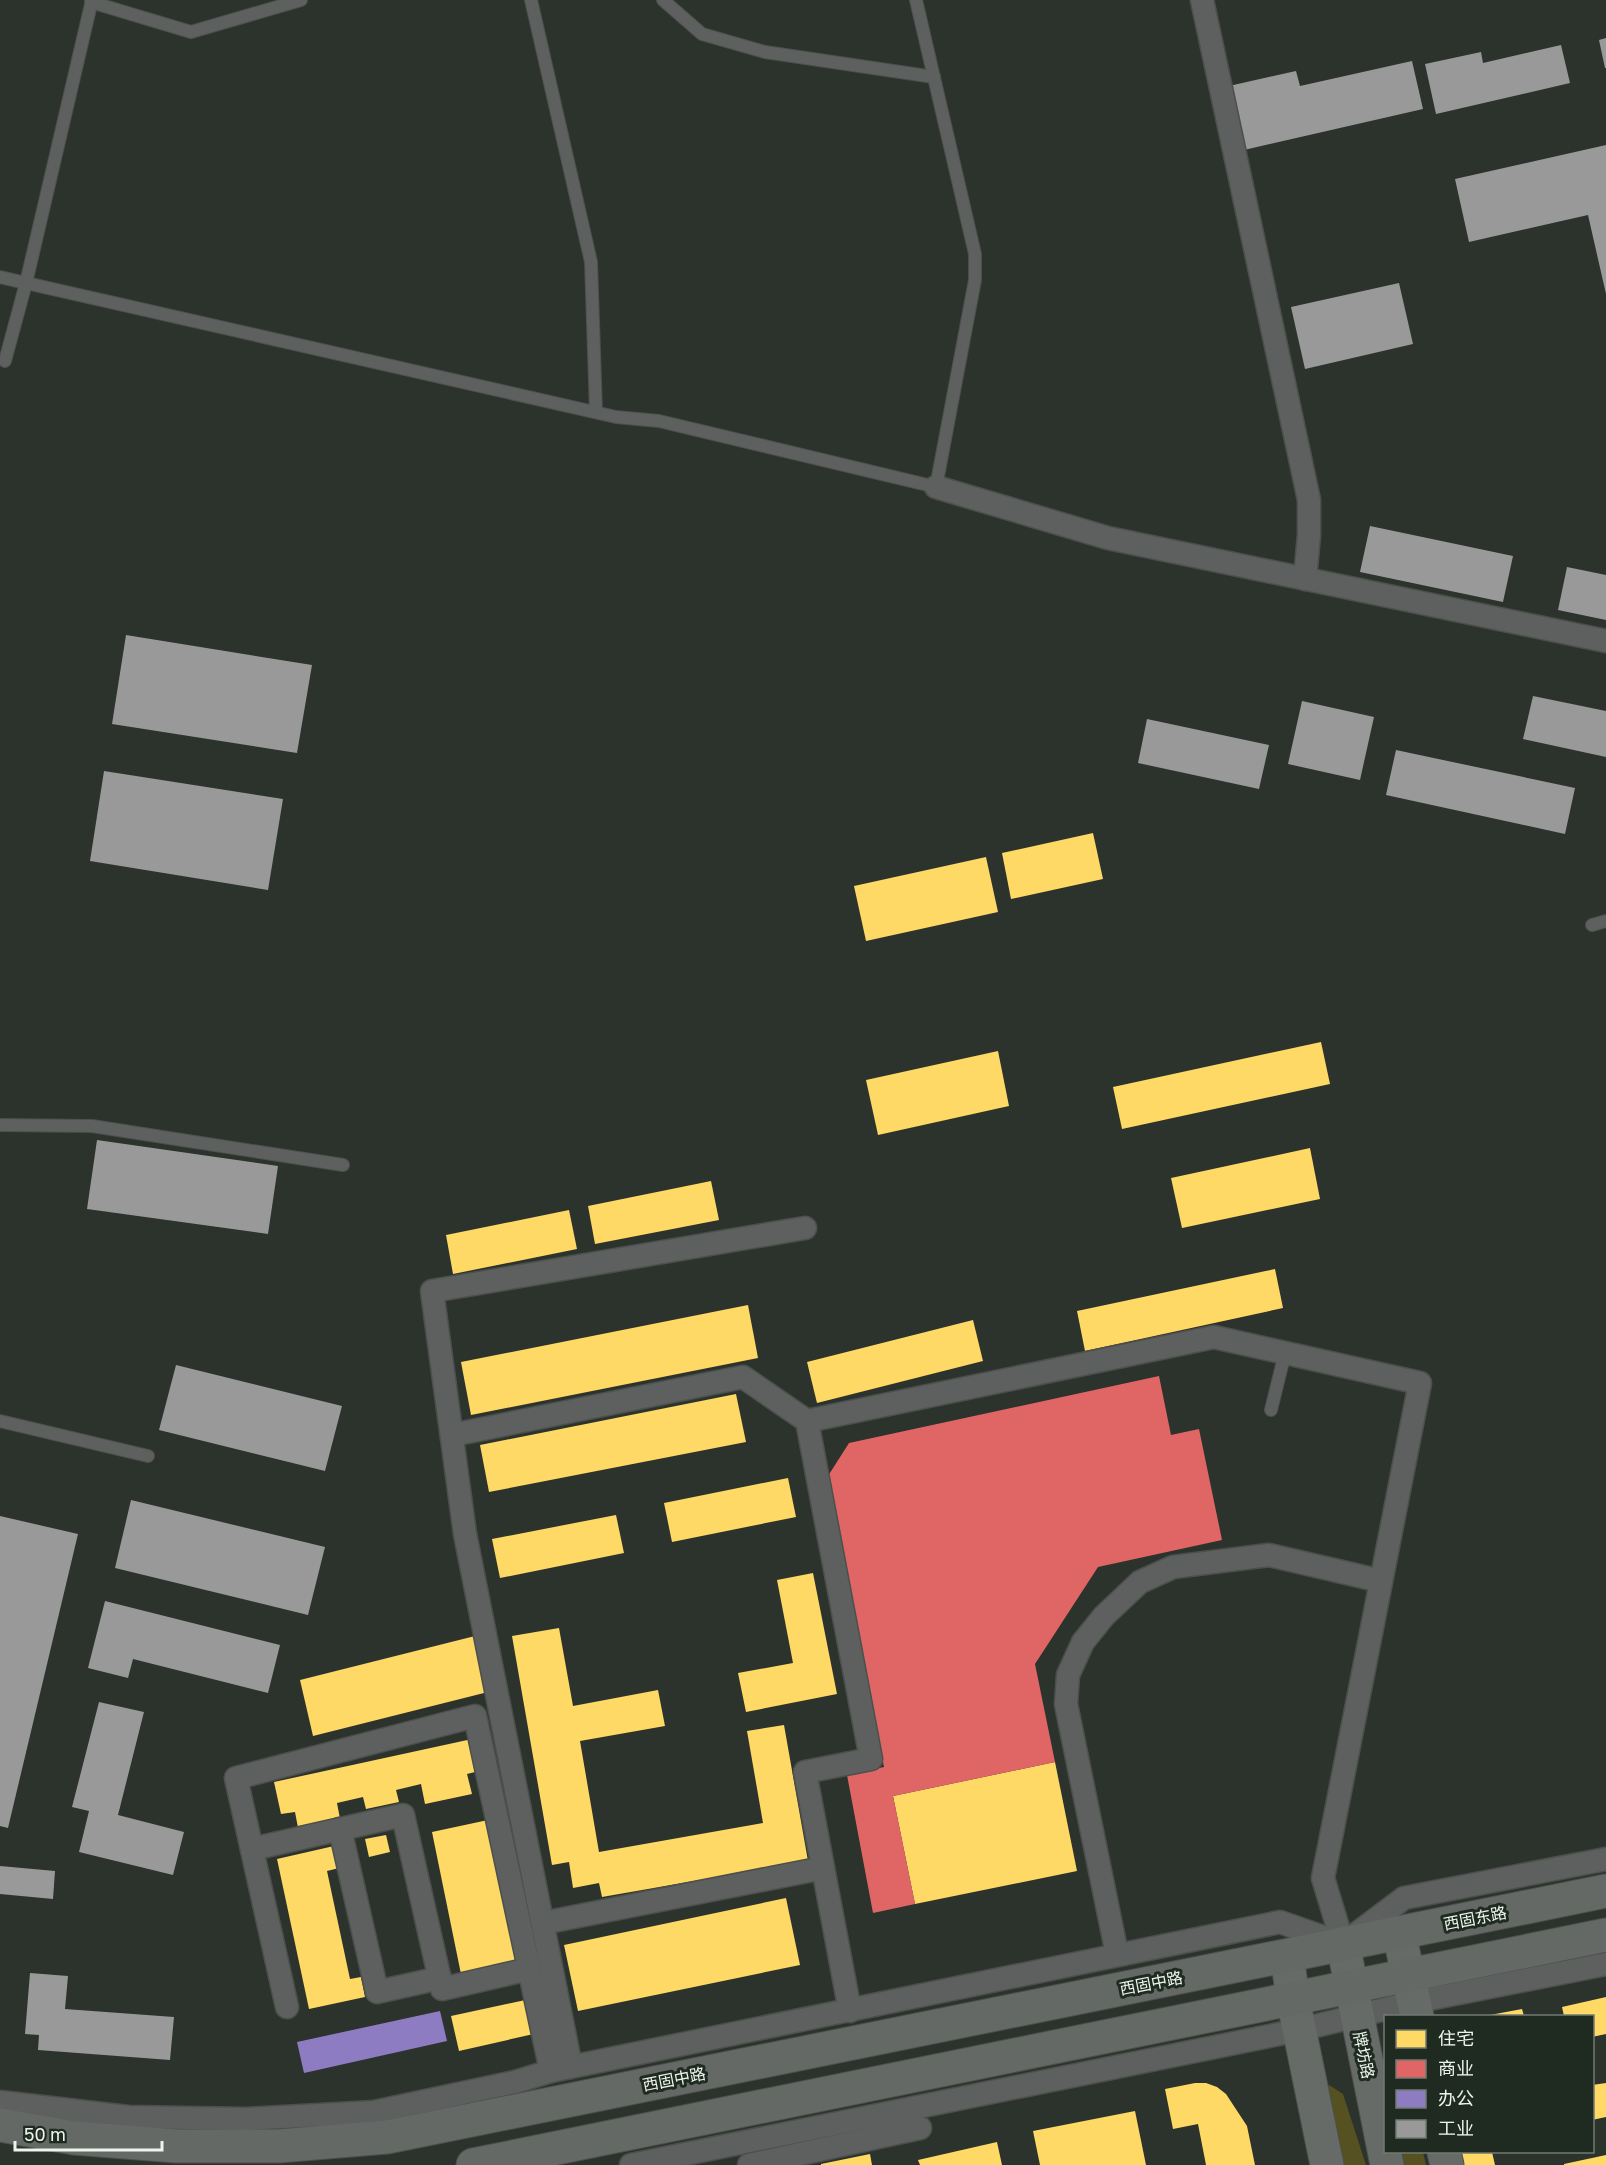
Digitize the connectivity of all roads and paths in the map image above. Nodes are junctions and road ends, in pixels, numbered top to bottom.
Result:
1 (302, 0) edge
2 (531, 0) edge
3 (663, 0) edge
4 (916, 0) edge
5 (1202, 0) edge
6 (92, 1) edge
7 (934, 77) junction
8 (0, 277) edge
9 (26, 283) junction
10 (5, 361) dead end
11 (596, 412) junction
12 (936, 487) junction
13 (1305, 579) junction
14 (1606, 641) edge
15 (1606, 921) edge
16 (1592, 925) dead end
17 (0, 1125) edge
18 (343, 1165) dead end
19 (805, 1228) dead end
20 (1286, 1353) junction
21 (1271, 1410) dead end
22 (0, 1421) edge
23 (807, 1421) junction
24 (452, 1435) junction
25 (148, 1456) dead end
26 (1381, 1581) junction
27 (340, 1829) junction
28 (252, 1849) junction
29 (1606, 1859) edge
30 (823, 1868) junction
31 (1606, 1891) edge
32 (543, 1923) junction
33 (1399, 1933) junction
34 (1606, 1935) edge
35 (1343, 1944) junction
36 (1117, 1954) junction
37 (1287, 1956) junction
38 (1606, 1964) edge
39 (530, 1969) junction
40 (440, 1978) junction
41 (1413, 1998) edge
42 (1354, 2003) junction
43 (287, 2007) dead end
44 (850, 2011) junction
45 (1296, 2015) junction
46 (561, 2069) junction
47 (0, 2102) edge
48 (558, 2102) junction
49 (0, 2125) edge
50 (920, 2128) dead end
51 (570, 2145) junction
52 (1384, 2151) edge
53 (473, 2165) edge
54 (631, 2165) edge
55 (749, 2165) edge
56 (1327, 2165) edge

1 - 6 lane
2 - 11 lane
3 - 7 lane
4 - 7 lane
5 - 13 street
6 - 9 lane
7 - 12 lane
8 - 9 lane
9 - 10 lane
9 - 11 lane
11 - 12 lane
12 - 13 street
13 - 14 street
15 - 16 lane
17 - 18 lane
19 - 24 street
20 - 21 lane
20 - 23 street
20 - 26 street
22 - 25 lane
23 - 24 street
23 - 30 street
24 - 32 street
26 - 35 street
26 - 36 street
27 - 28 street
27 - 40 street
27 - 40 street
28 - 39 street
28 - 43 street
29 - 35 street
30 - 32 street
30 - 44 street
31 - 33 main road, 西固东路
32 - 46 street
33 - 35 main road, 西固东路
33 - 41 street
34 - 41 main road
35 - 36 street
35 - 37 main road, 西固中路
35 - 42 street, 牌坊路
36 - 44 street
37 - 45 street
37 - 48 main road, 西固中路
38 - 41 street
39 - 40 street
39 - 46 street
41 - 42 main road
42 - 45 main road
42 - 52 street, 牌坊路
44 - 46 street
45 - 51 main road
45 - 54 street
45 - 56 street
46 - 47 street
48 - 49 main road, 西固中路
48 - 51 main road
50 - 55 street
51 - 53 main road

